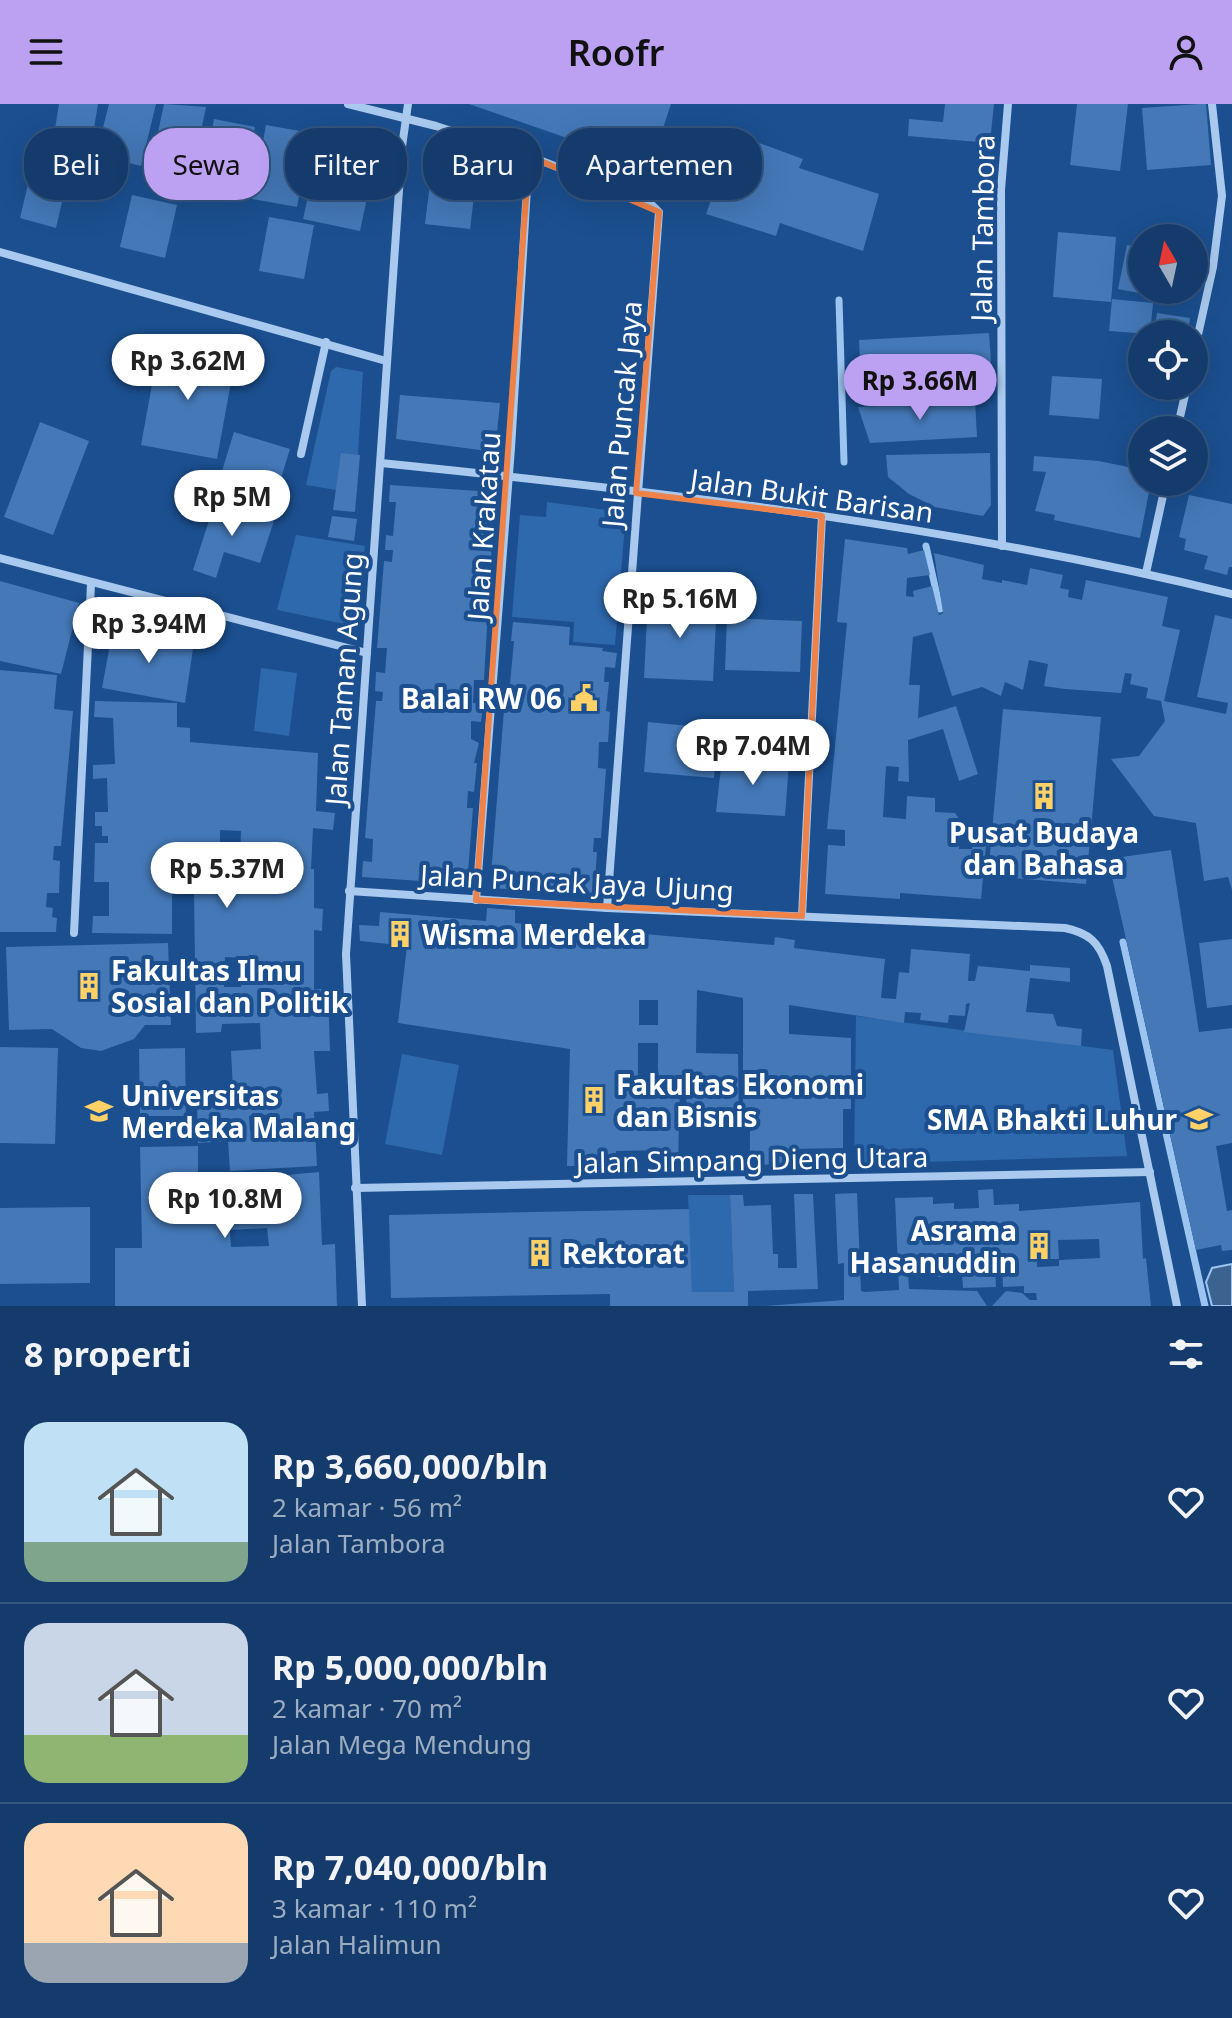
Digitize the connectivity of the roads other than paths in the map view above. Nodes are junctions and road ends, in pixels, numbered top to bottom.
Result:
1 (348, 104) edge
2 (408, 104) edge
3 (1008, 104) edge
4 (1212, 104) edge
5 (404, 119) junction
6 (434, 128) edge
7 (542, 161) edge
8 (526, 200) edge
9 (0, 252) edge
10 (1201, 320) edge
11 (326, 342) junction
12 (386, 361) junction
13 (301, 454) dead end
14 (381, 463) junction
15 (509, 476) junction
16 (636, 493) junction
17 (1163, 496) edge
18 (822, 516) junction
19 (1002, 546) junction
20 (0, 558) edge
21 (1146, 573) junction
22 (91, 584) junction
23 (1232, 594) edge
24 (367, 653) junction
25 (349, 891) junction
26 (476, 900) junction
27 (607, 908) junction
28 (802, 916) junction
29 (74, 933) dead end
30 (1150, 1172) junction
31 (355, 1188) junction
32 (362, 1306) edge
33 (1177, 1306) edge

1 - 5 street
2 - 5 street, Jalan Taman Agung
3 - 19 street, Jalan Tambora
4 - 10 street
5 - 6 street
5 - 12 street, Jalan Taman Agung
7 - 16 street, Jalan Puncak Jaya
8 - 15 street, Jalan Krakatau
9 - 11 street
11 - 12 street
11 - 13 street
12 - 14 street, Jalan Taman Agung
14 - 15 street, Jalan Bukit Barisan
14 - 24 street, Jalan Taman Agung
15 - 16 street, Jalan Bukit Barisan
15 - 26 street, Jalan Krakatau
16 - 18 street, Jalan Bukit Barisan
16 - 27 street, Jalan Puncak Jaya
17 - 21 street
18 - 19 street, Jalan Bukit Barisan
18 - 28 street
19 - 21 street, Jalan Bukit Barisan
20 - 22 street
21 - 23 street, Jalan Bukit Barisan
22 - 24 street
22 - 29 street
24 - 25 street, Jalan Taman Agung
25 - 26 street, Jalan Puncak Jaya Ujung
25 - 31 street, Jalan Taman Agung
26 - 27 street, Jalan Puncak Jaya Ujung
27 - 28 street, Jalan Puncak Jaya Ujung
28 - 30 street, Jalan Puncak Jaya Ujung
30 - 31 street, Jalan Simpang Dieng Utara
30 - 33 street
31 - 32 street, Jalan Taman Agung

